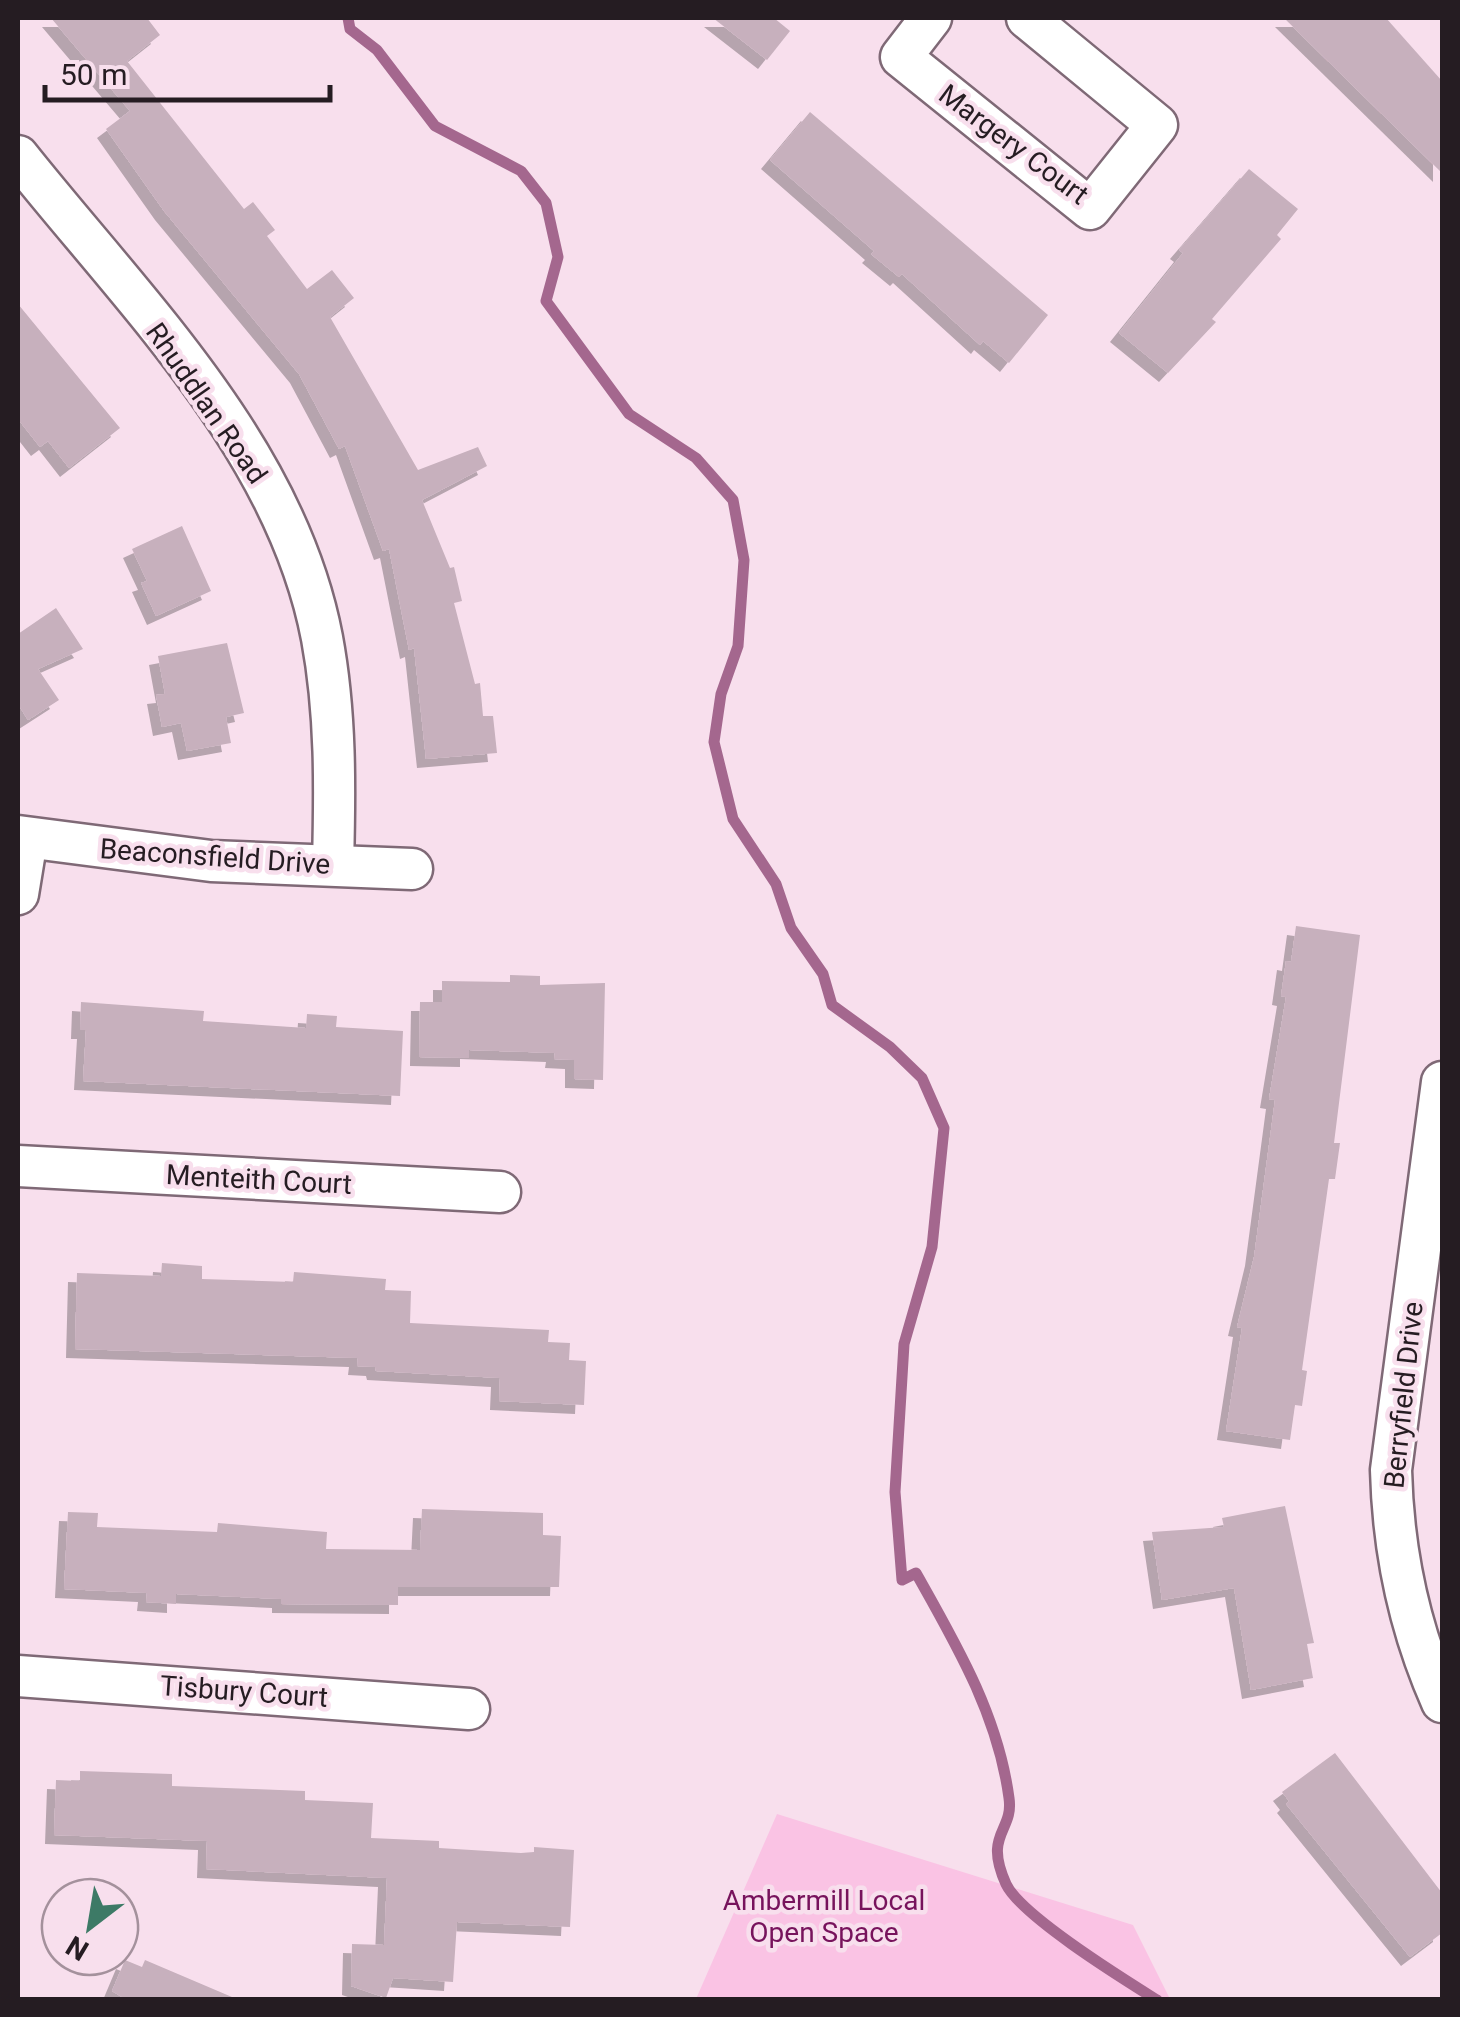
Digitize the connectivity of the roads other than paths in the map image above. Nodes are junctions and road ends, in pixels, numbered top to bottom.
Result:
1 (931, 18) edge
2 (1027, 18) edge
3 (18, 156) edge
4 (22, 838) edge
5 (333, 865) junction
6 (412, 869) dead end
7 (18, 894) edge
8 (1442, 1082) edge
9 (18, 1166) edge
10 (500, 1192) dead end
11 (18, 1676) edge
12 (1442, 1702) edge
13 (469, 1709) dead end

1 - 2 street, Margery Court
3 - 5 street, Rhuddlan Road
4 - 5 street, Beaconsfield Drive
4 - 7 street
5 - 6 street, Beaconsfield Drive
8 - 12 street, Berryfield Drive
9 - 10 street, Menteith Court
11 - 13 street, Tisbury Court

